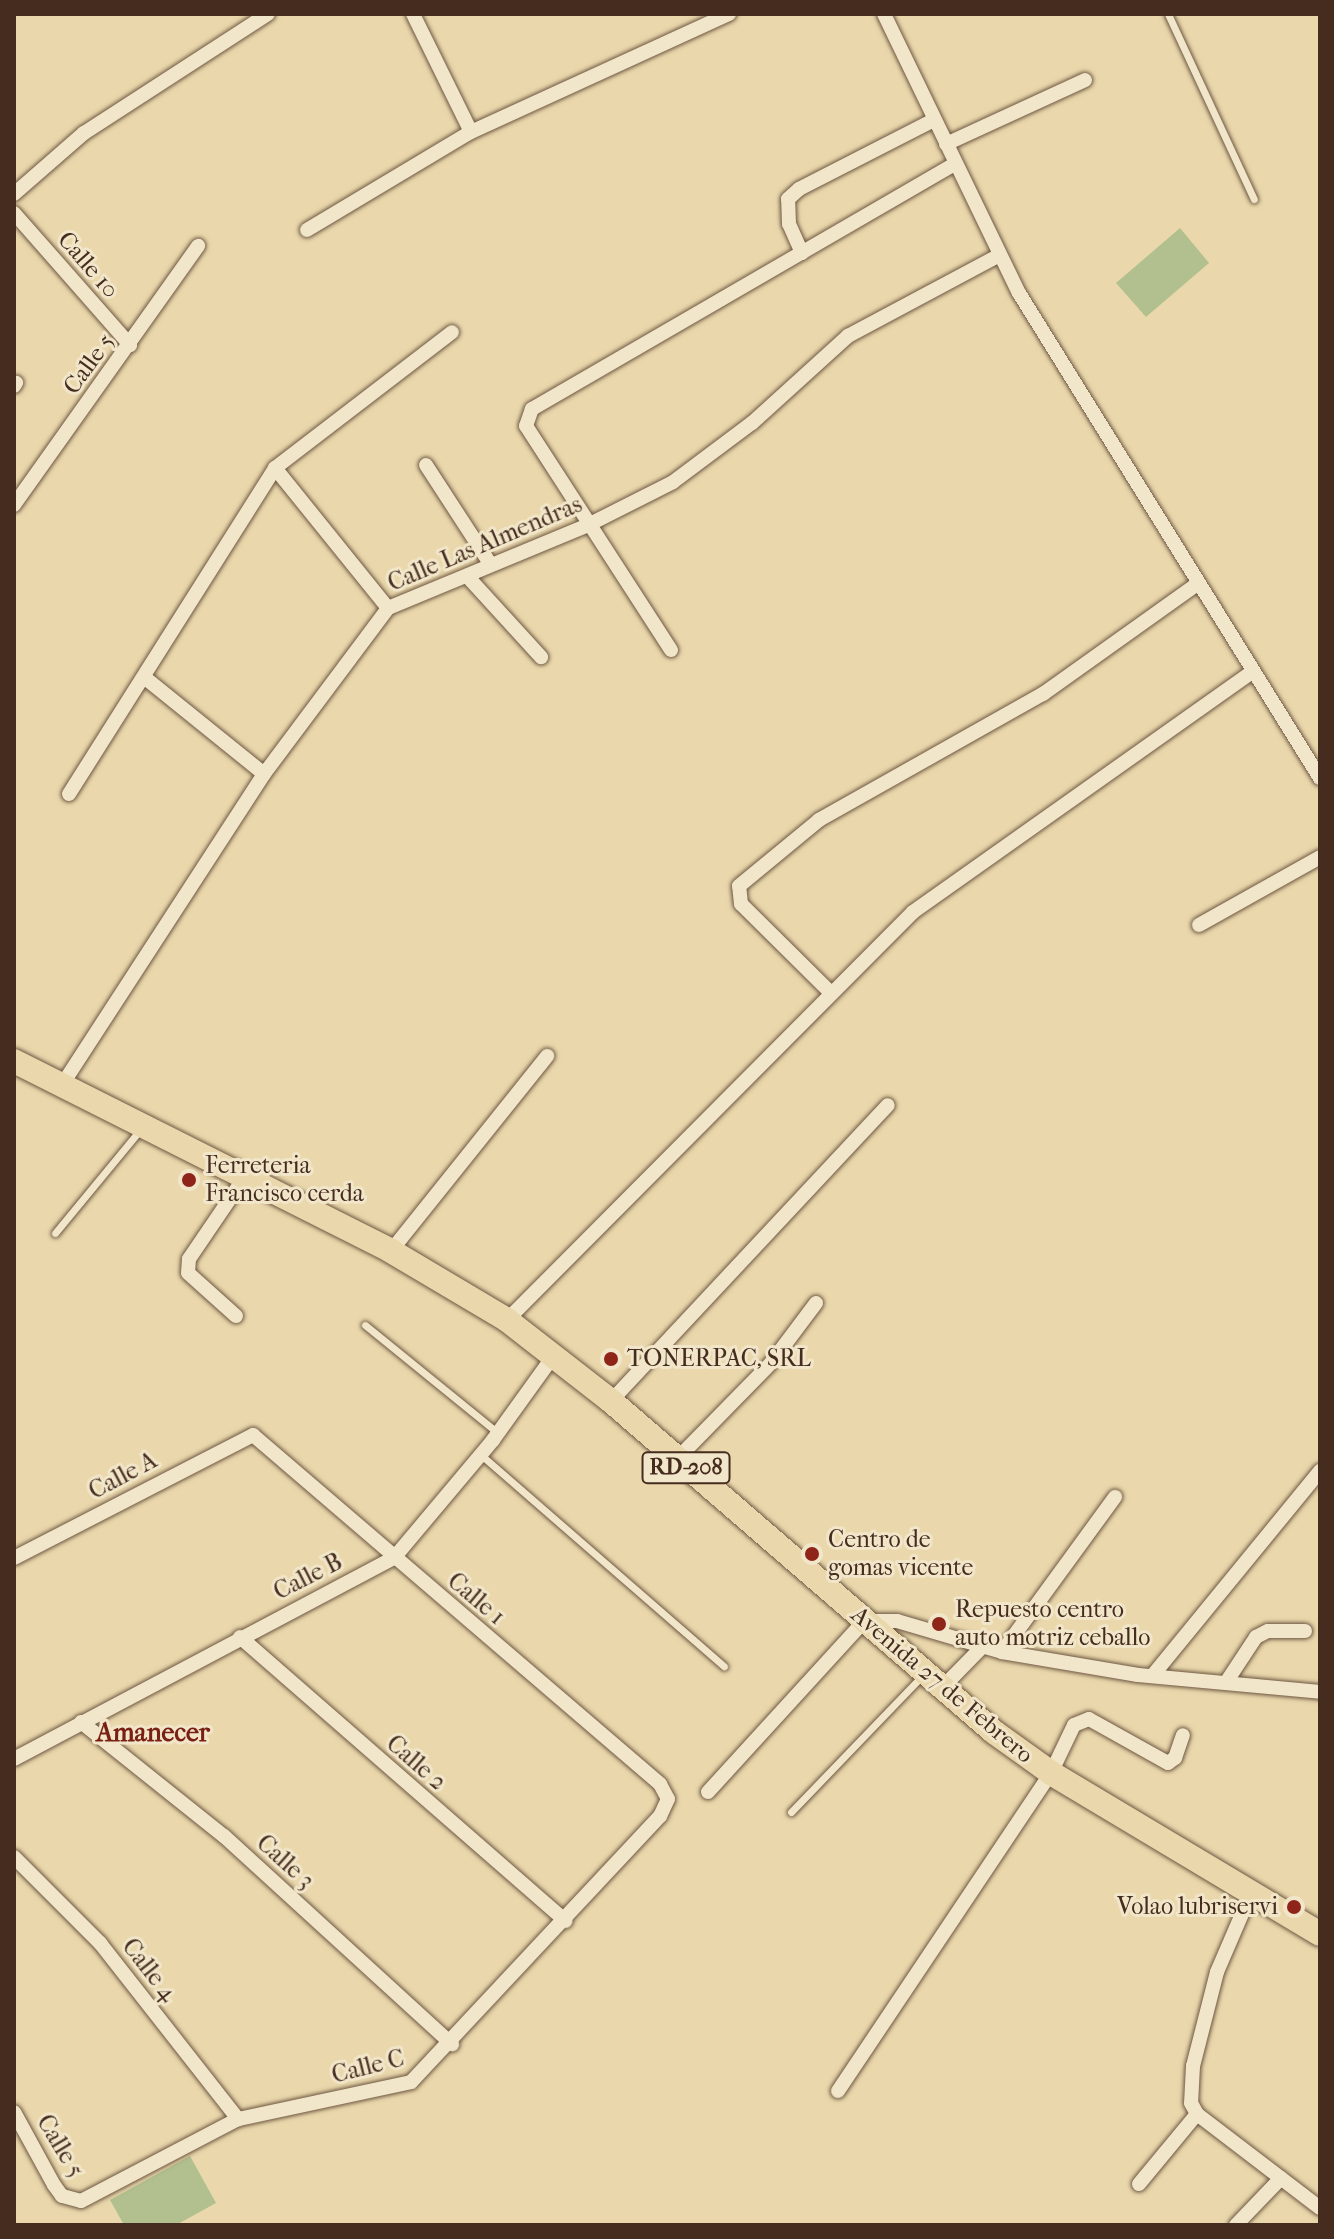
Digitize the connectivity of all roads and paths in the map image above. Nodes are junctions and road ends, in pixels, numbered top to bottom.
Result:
1 (268, 14) edge
2 (413, 14) edge
3 (729, 14) edge
4 (884, 14) edge
5 (1168, 14) edge
6 (244, 20) edge
7 (1085, 80) dead end
8 (934, 120) junction
9 (471, 132) junction
10 (946, 144) junction
11 (955, 164) junction
12 (14, 194) edge
13 (1254, 199) dead end
14 (14, 213) edge
15 (307, 230) dead end
16 (198, 246) dead end
17 (802, 253) junction
18 (998, 256) junction
19 (452, 332) dead end
20 (130, 345) junction
21 (426, 465) dead end
22 (275, 468) junction
23 (14, 505) edge
24 (588, 525) junction
25 (491, 565) junction
26 (467, 576) junction
27 (1196, 585) junction
28 (388, 608) junction
29 (671, 650) dead end
30 (541, 657) dead end
31 (1251, 673) junction
32 (144, 677) junction
33 (264, 774) junction
34 (1320, 778) edge
35 (69, 794) dead end
36 (1320, 857) edge
37 (1199, 925) dead end
38 (830, 992) junction
39 (547, 1056) dead end
40 (14, 1061) edge
41 (62, 1085) junction
42 (888, 1105) dead end
43 (144, 1125) junction
44 (246, 1175) junction
45 (55, 1233) dead end
46 (391, 1251) junction
47 (816, 1303) dead end
48 (236, 1316) dead end
49 (507, 1320) junction
50 (365, 1325) dead end
51 (554, 1355) junction
52 (611, 1401) junction
53 (498, 1433) junction
54 (253, 1435) joint
55 (481, 1455) junction
56 (676, 1460) junction
57 (1320, 1471) edge
58 (1115, 1497) dead end
59 (14, 1558) edge
60 (394, 1558) junction
61 (864, 1621) junction
62 (1305, 1631) dead end
63 (240, 1637) junction
64 (982, 1647) junction
65 (1002, 1652) junction
66 (724, 1666) dead end
67 (1153, 1675) junction
68 (932, 1681) junction
69 (1227, 1681) junction
70 (1320, 1692) edge
71 (81, 1722) junction
72 (1183, 1735) dead end
73 (14, 1759) edge
74 (1051, 1773) junction
75 (708, 1792) dead end
76 (668, 1799) joint
77 (791, 1812) dead end
78 (14, 1857) edge
79 (1251, 1893) junction
80 (565, 1921) junction
81 (1320, 1934) edge
82 (452, 2044) junction
83 (838, 2091) dead end
84 (14, 2112) edge
85 (1197, 2114) junction
86 (238, 2119) junction
87 (1281, 2178) junction
88 (1139, 2184) dead end
89 (71, 2200) joint
90 (1320, 2208) edge
91 (1236, 2225) edge

1 - 6 street
2 - 9 street
3 - 9 street
4 - 8 street
5 - 13 lane
6 - 12 street
7 - 10 street
8 - 10 street
8 - 17 street
9 - 15 street
10 - 11 street
11 - 17 street
11 - 18 street
14 - 20 street, Calle 10
16 - 20 street, Calle 5
17 - 24 street
18 - 24 street, Calle Las Almendras
18 - 27 street
19 - 22 street
20 - 23 street, Calle 5
21 - 25 street
22 - 28 street
22 - 32 street
24 - 25 street, Calle Las Almendras
24 - 29 street
25 - 26 street, Calle Las Almendras
26 - 28 street, Calle Las Almendras
26 - 30 street
27 - 31 street
27 - 38 street
28 - 33 street, Calle Las Almendras
31 - 34 street
31 - 38 street
32 - 33 street
32 - 35 street
33 - 41 street, Calle Las Almendras
36 - 37 street
38 - 49 street
39 - 46 street
40 - 41 main road, Avenida 27 de Febrero / RD-208
41 - 43 main road, Avenida 27 de Febrero / RD-208
42 - 52 street
43 - 44 main road, Avenida 27 de Febrero / RD-208
43 - 45 lane
44 - 46 main road, Avenida 27 de Febrero / RD-208
44 - 48 street
46 - 49 main road, Avenida 27 de Febrero / RD-208
47 - 56 street
49 - 51 main road, Avenida 27 de Febrero / RD-208
50 - 53 lane
51 - 52 main road, Avenida 27 de Febrero / RD-208
51 - 53 street, Calle B
52 - 56 main road, Avenida 27 de Febrero / RD-208
53 - 55 street, Calle B
54 - 59 street, Calle A
54 - 60 street, Calle 1
55 - 60 street, Calle B
55 - 66 lane
56 - 61 main road, Avenida 27 de Febrero / RD-208
57 - 67 street
58 - 65 street
60 - 63 street, Calle B
60 - 76 street, Calle 1
61 - 64 street
61 - 68 main road, Avenida 27 de Febrero / RD-208
61 - 75 street
62 - 69 street
63 - 71 street, Calle B
63 - 80 street, Calle 2
64 - 65 street
64 - 68 street
65 - 67 street
67 - 69 street
68 - 74 main road, Avenida 27 de Febrero / RD-208
68 - 77 lane
69 - 70 street
71 - 73 street, Calle B
71 - 82 street, Calle 3
72 - 74 street
74 - 79 main road, Avenida 27 de Febrero / RD-208
74 - 83 street
76 - 80 street, Calle C
78 - 86 street, Calle 4
79 - 81 main road, Avenida 27 de Febrero / RD-208
79 - 85 street
80 - 82 street, Calle C
82 - 86 street, Calle C
84 - 89 street, Calle 5
85 - 87 street
85 - 88 street
86 - 89 street, Calle C
87 - 90 street
87 - 91 street

